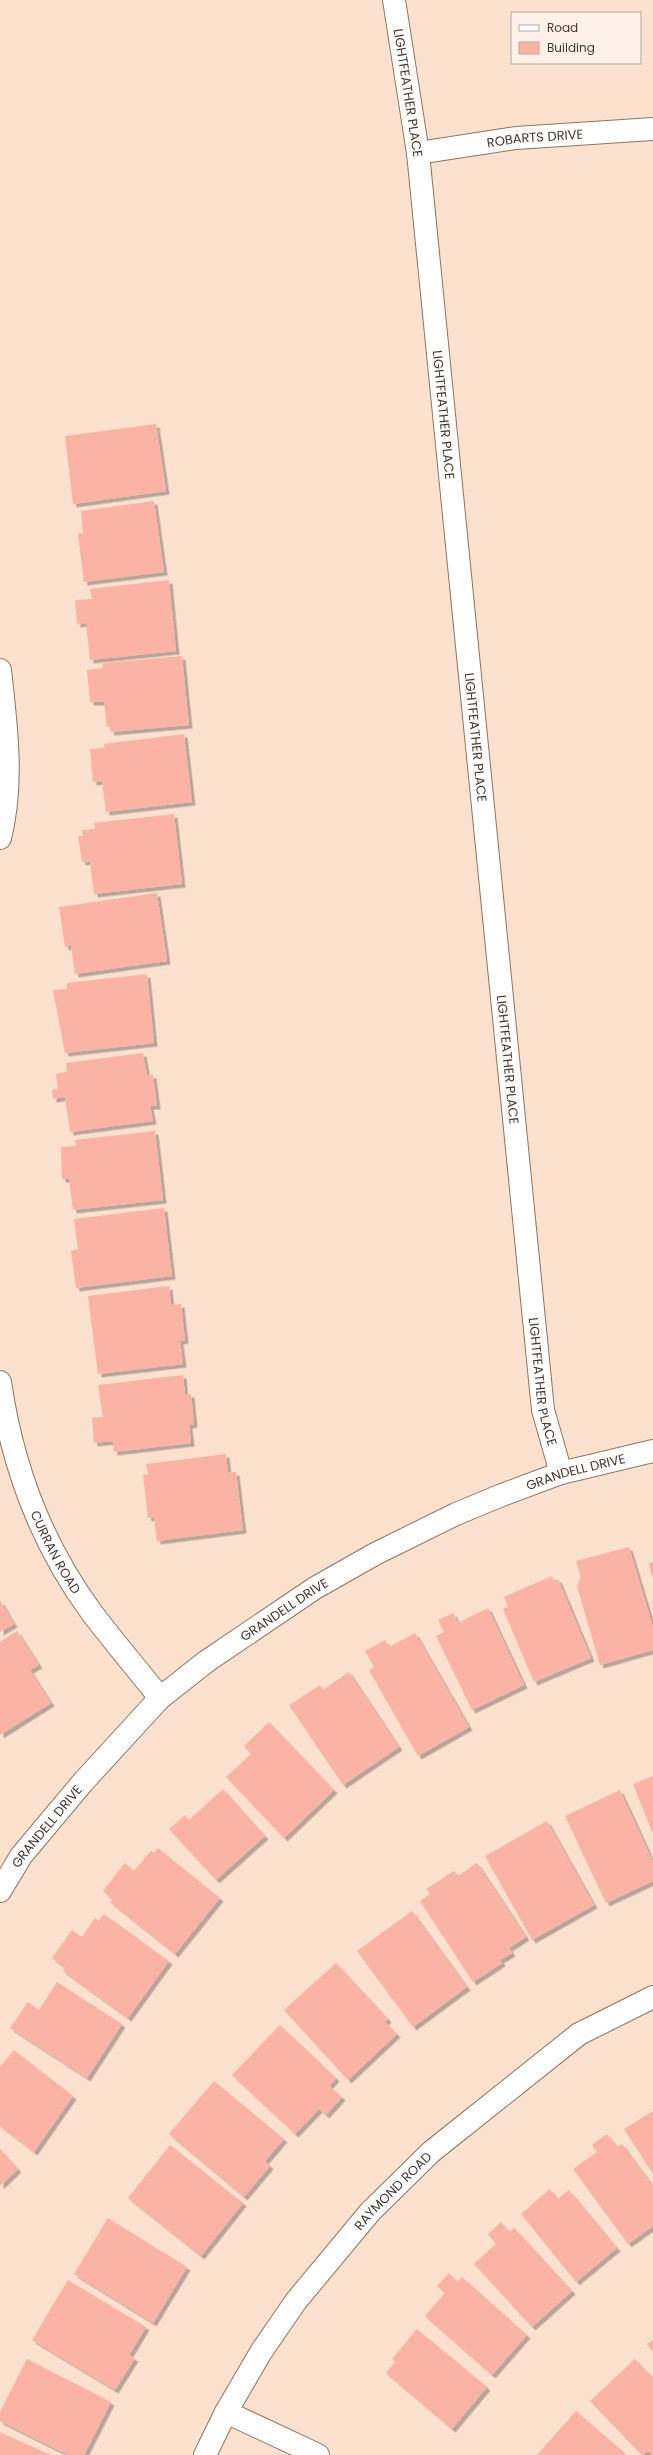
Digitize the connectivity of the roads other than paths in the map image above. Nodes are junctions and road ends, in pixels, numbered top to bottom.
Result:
1 (394, 0) edge
2 (653, 129) edge
3 (418, 153) junction
4 (0, 670) edge
5 (0, 838) edge
6 (0, 1382) edge
7 (653, 1451) edge
8 (561, 1473) junction
9 (160, 1698) junction
10 (0, 1891) edge
11 (653, 1997) edge
12 (226, 2412) junction
13 (205, 2455) edge
14 (318, 2455) edge

1 - 3 street, LIGHTFEATHER PLACE
2 - 3 street, ROBARTS DRIVE
3 - 8 street, LIGHTFEATHER PLACE
4 - 5 street
6 - 9 street, CURRAN ROAD
7 - 8 street, GRANDELL DRIVE
8 - 9 street, GRANDELL DRIVE
9 - 10 street, GRANDELL DRIVE
11 - 12 street, RAYMOND ROAD
12 - 13 street, RAYMOND ROAD
12 - 14 street

